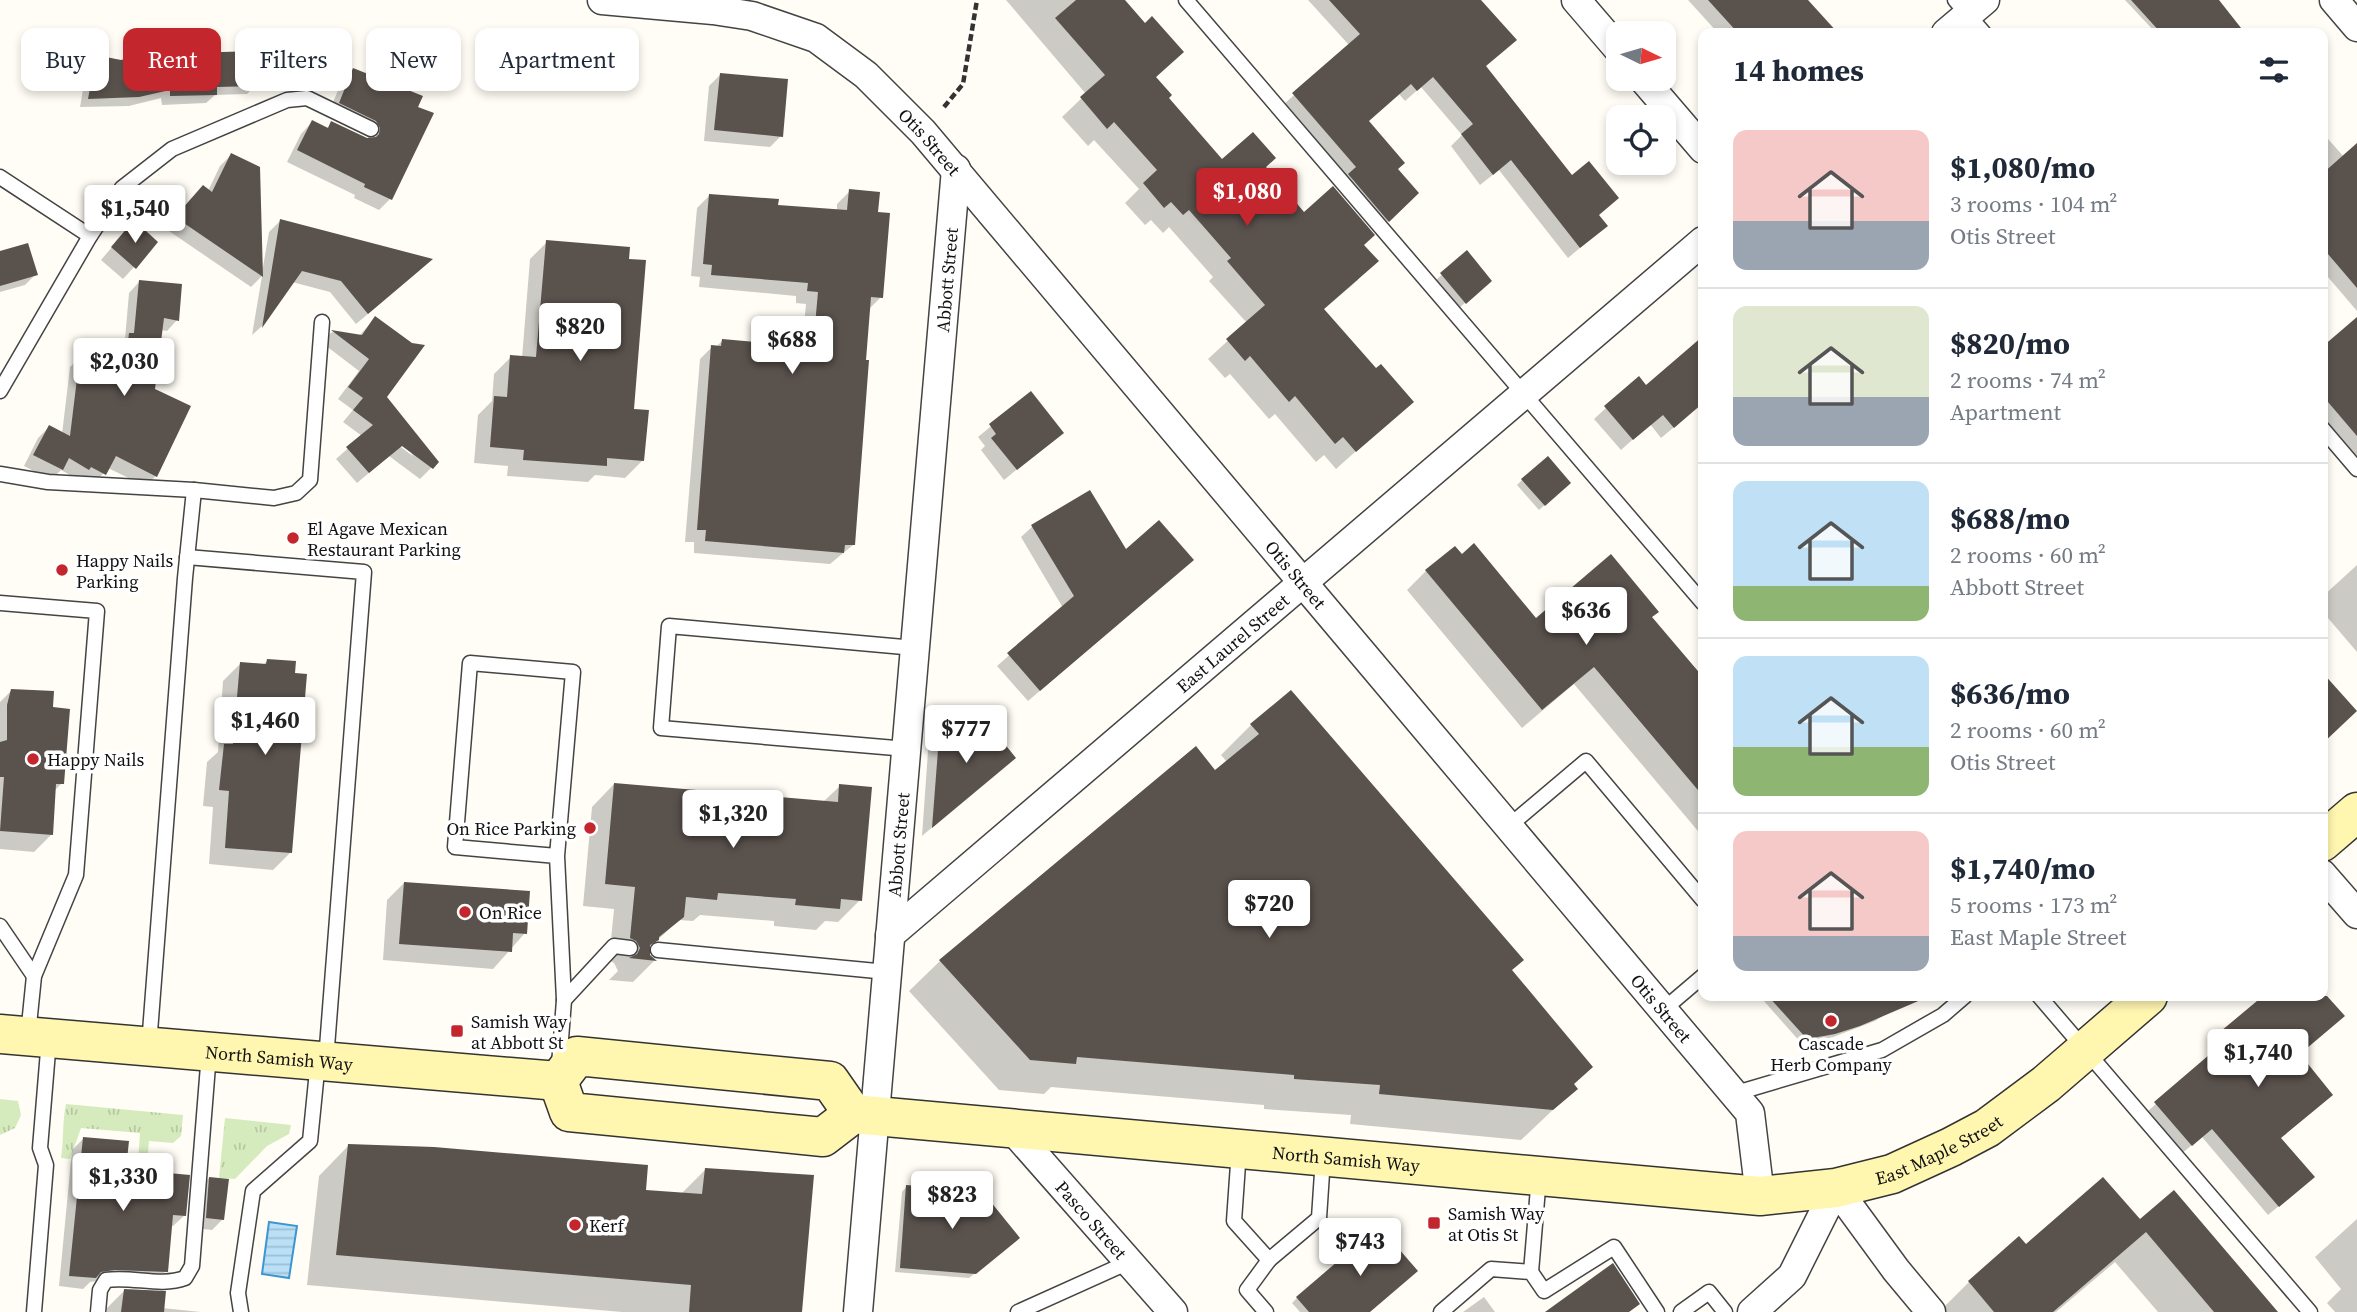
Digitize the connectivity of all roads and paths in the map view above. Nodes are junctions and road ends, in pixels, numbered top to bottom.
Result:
1 (602, 0) edge
2 (977, 0) edge
3 (1186, 0) edge
4 (1576, 0) edge
5 (2334, 0) edge
6 (1973, 12) edge
7 (2357, 27) edge
8 (1952, 28) edge
9 (1606, 35) edge
10 (1653, 91) edge
11 (371, 129) dead end
12 (923, 132) junction
13 (1698, 143) edge
14 (956, 169) junction
15 (0, 177) edge
16 (90, 236) junction
17 (1698, 245) edge
18 (322, 322) dead end
19 (0, 391) edge
20 (1524, 394) junction
21 (2328, 435) edge
22 (2357, 469) edge
23 (0, 474) edge
24 (194, 490) junction
25 (187, 557) junction
26 (1304, 583) junction
27 (1698, 597) edge
28 (0, 603) edge
29 (915, 648) junction
30 (907, 749) junction
31 (2357, 812) edge
32 (1509, 826) junction
33 (2328, 837) edge
34 (557, 856) junction
35 (2328, 881) edge
36 (1698, 894) edge
37 (2357, 914) edge
38 (0, 926) edge
39 (890, 935) junction
40 (629, 948) dead end
41 (658, 950) dead end
42 (887, 972) junction
43 (34, 976) junction
44 (1698, 980) edge
45 (564, 1000) junction
46 (1959, 1001) edge
47 (2043, 1001) edge
48 (2142, 1001) edge
49 (1663, 1010) junction
50 (26, 1036) edge
51 (149, 1047) junction
52 (2086, 1051) junction
53 (209, 1052) junction
54 (322, 1062) junction
55 (558, 1081) junction
56 (1733, 1094) junction
57 (864, 1115) junction
58 (1012, 1128) junction
59 (1240, 1149) junction
60 (1323, 1156) junction
61 (1539, 1176) junction
62 (1836, 1188) junction
63 (1760, 1196) junction
64 (1269, 1260) junction
65 (1129, 1262) junction
66 (1531, 1272) junction
67 (34, 1312) edge
68 (98, 1312) edge
69 (241, 1312) edge
70 (858, 1312) edge
71 (1018, 1312) edge
72 (1173, 1312) edge
73 (1266, 1312) edge
74 (1441, 1312) edge
75 (1657, 1312) edge
76 (1681, 1312) edge
77 (1725, 1312) edge
78 (1752, 1312) edge
79 (1931, 1312) edge
80 (2310, 1312) edge

1 - 12 street, Otis Street
2 - 12 path
3 - 20 lane
4 - 9 street
5 - 7 street
6 - 8 street
10 - 13 street
11 - 16 lane
12 - 14 street, Otis Street
14 - 26 street, Otis Street
14 - 29 street, Abbott Street
15 - 16 lane
16 - 19 lane
17 - 20 street, East Laurel Street
18 - 24 lane
20 - 26 street, East Laurel Street
20 - 27 lane
21 - 22 lane
23 - 24 lane
24 - 25 lane
25 - 51 lane
25 - 54 lane
26 - 32 street, Otis Street
26 - 39 street, East Laurel Street
28 - 43 lane
29 - 30 street, Abbott Street
29 - 30 lane
30 - 39 street, Abbott Street
31 - 33 main road
32 - 36 lane
32 - 49 street, Otis Street
34 - 34 lane
34 - 45 lane
35 - 37 street
38 - 43 lane
39 - 42 street, Abbott Street
40 - 45 lane
41 - 42 lane
42 - 57 street, Abbott Street
43 - 50 lane
44 - 49 lane
45 - 55 lane
46 - 56 lane
47 - 52 lane
48 - 52 main road, East Maple Street
49 - 56 street, Otis Street
50 - 51 main road, North Samish Way
50 - 67 lane
51 - 53 main road, North Samish Way
52 - 62 main road, East Maple Street
52 - 80 lane
53 - 54 main road, North Samish Way
53 - 68 lane
54 - 55 main road, North Samish Way
54 - 69 lane
55 - 57 main road
55 - 57 main road
56 - 63 street, Otis Street
57 - 58 main road, North Samish Way
57 - 70 street, Abbott Street
58 - 59 main road, North Samish Way
58 - 65 street, Pasco Street
59 - 60 main road, North Samish Way
59 - 64 lane
60 - 61 main road, North Samish Way
60 - 64 lane
61 - 63 main road, North Samish Way
61 - 66 lane
62 - 63 main road, North Samish Way
62 - 78 street
62 - 79 street
64 - 73 lane
65 - 71 lane
65 - 72 street, Pasco Street
66 - 74 lane
66 - 75 lane
76 - 77 lane

